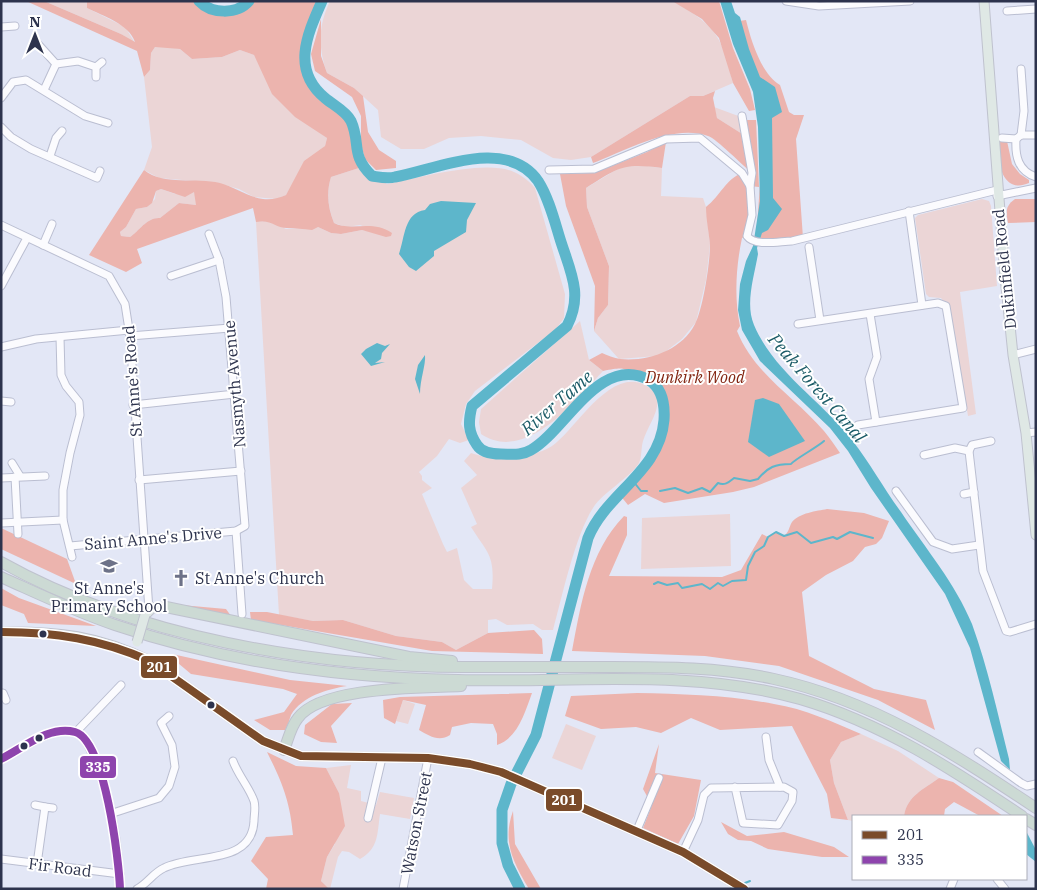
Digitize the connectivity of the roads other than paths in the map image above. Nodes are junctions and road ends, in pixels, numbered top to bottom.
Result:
1 (786, 1) edge
2 (910, 1) edge
3 (984, 1) edge
4 (1010, 1) edge
5 (1036, 9) edge
6 (16, 26) dead end
7 (2, 30) edge
8 (35, 55) dead end
9 (102, 62) dead end
10 (56, 64) junction
11 (96, 67) junction
12 (1020, 69) dead end
13 (96, 77) dead end
14 (44, 90) junction
15 (1, 98) edge
16 (742, 116) dead end
17 (108, 123) dead end
18 (1, 127) edge
19 (62, 131) dead end
20 (1036, 135) edge
21 (1018, 137) junction
22 (1002, 138) dead end
23 (50, 156) junction
24 (549, 170) dead end
25 (100, 177) dead end
26 (1036, 178) edge
27 (750, 186) junction
28 (1036, 188) edge
29 (997, 193) junction
30 (909, 211) junction
31 (52, 224) dead end
32 (1, 225) edge
33 (209, 234) dead end
34 (27, 238) junction
35 (43, 245) junction
36 (809, 248) dead end
37 (220, 260) junction
38 (172, 276) dead end
39 (1, 286) edge
40 (922, 305) junction
41 (870, 314) junction
42 (820, 320) junction
43 (798, 324) dead end
44 (230, 328) junction
45 (130, 333) junction
46 (60, 336) junction
47 (1, 347) edge
48 (1036, 349) edge
49 (1013, 355) junction
50 (235, 394) junction
51 (1, 401) edge
52 (11, 402) dead end
53 (134, 406) junction
54 (876, 422) junction
55 (858, 426) dead end
56 (1036, 432) edge
57 (1026, 433) junction
58 (991, 441) dead end
59 (969, 451) junction
60 (924, 454) dead end
61 (12, 463) dead end
62 (241, 471) junction
63 (18, 476) junction
64 (45, 476) dead end
65 (1, 478) edge
66 (140, 480) junction
67 (896, 491) dead end
68 (974, 492) junction
69 (964, 494) dead end
70 (912, 496) dead end
71 (905, 501) junction
72 (1034, 504) edge
73 (63, 520) junction
74 (17, 522) junction
75 (1, 523) edge
76 (236, 530) junction
77 (18, 534) dead end
78 (1036, 536) edge
79 (143, 538) junction
80 (980, 545) junction
81 (70, 546) junction
82 (72, 557) dead end
83 (1, 562) edge
84 (1, 577) edge
85 (166, 607) joint
86 (147, 612) junction
87 (242, 614) dead end
88 (1036, 624) edge
89 (1, 632) edge
90 (132, 652) junction
91 (460, 664) junction
92 (460, 683) junction
93 (121, 685) dead end
94 (1, 693) edge
95 (6, 700) dead end
96 (170, 716) dead end
97 (76, 732) junction
98 (766, 736) dead end
99 (284, 750) junction
100 (978, 752) dead end
101 (1, 758) edge
102 (382, 758) junction
103 (428, 758) junction
104 (233, 761) dead end
105 (659, 778) dead end
106 (1036, 784) edge
107 (735, 787) junction
108 (780, 787) junction
109 (35, 805) dead end
110 (45, 807) junction
111 (53, 808) dead end
112 (1036, 808) edge
113 (113, 813) junction
114 (1020, 815) edge
115 (368, 818) dead end
116 (637, 830) junction
117 (682, 852) junction
118 (1, 859) edge
119 (37, 864) junction
120 (120, 874) junction
121 (120, 889) edge
122 (138, 889) edge
123 (403, 889) edge
124 (744, 889) edge

1 - 2 street
3 - 29 main road, Dukinfield Road
4 - 5 street
6 - 7 street
8 - 10 street
9 - 11 street
10 - 11 street
10 - 14 street
11 - 13 street
12 - 21 street
14 - 15 street
14 - 17 street
16 - 27 street
18 - 23 street
19 - 23 street
20 - 21 street
21 - 22 street
21 - 26 street
23 - 25 street
24 - 27 street
27 - 30 street
28 - 29 street
29 - 30 street
29 - 49 main road, Dukinfield Road
30 - 40 street
31 - 35 street
32 - 34 street, St Anne's Road
33 - 37 street, Nasmyth Avenue
34 - 35 street, St Anne's Road
34 - 39 street
35 - 45 street, St Anne's Road
36 - 42 street
37 - 38 street
37 - 44 street, Nasmyth Avenue
40 - 41 street
40 - 54 street
41 - 42 street
41 - 54 street
42 - 43 street
44 - 45 street
44 - 50 street, Nasmyth Avenue
45 - 46 street
45 - 53 street, St Anne's Road
46 - 47 street
46 - 73 street
48 - 49 street
49 - 57 main road, Dukinfield Road
50 - 53 street
50 - 62 street, Nasmyth Avenue
51 - 52 street
53 - 66 street, St Anne's Road
54 - 55 street
56 - 57 street
57 - 72 main road, Dukinfield Road
58 - 59 street
59 - 60 street
59 - 68 street
61 - 63 street
62 - 66 street
62 - 76 street, Nasmyth Avenue
63 - 64 street
63 - 65 street
63 - 74 street
66 - 79 street, St Anne's Road
67 - 71 street
68 - 69 street
68 - 80 street
70 - 71 street
71 - 80 street
72 - 78 main road, Dukinfield Road
73 - 74 street
73 - 81 street
74 - 75 street
74 - 77 street
76 - 79 street, Saint Anne's Drive
76 - 87 street
79 - 81 street, Saint Anne's Drive
79 - 86 street, St Anne's Road
80 - 88 street
81 - 82 street
83 - 91 highway
84 - 92 highway
85 - 86 main road
85 - 91 highway
86 - 90 main road, St Anne's Road, bridge
89 - 90 main road
90 - 99 main road
91 - 112 highway
92 - 99 highway
92 - 114 highway
93 - 97 street
94 - 95 street
96 - 113 street
97 - 101 street
97 - 113 street
98 - 108 street
99 - 102 main road
100 - 106 street
102 - 103 main road
102 - 115 street
103 - 116 main road
103 - 123 street, Watson Street
104 - 122 street
105 - 116 street
107 - 108 street
107 - 108 street
107 - 117 street
109 - 110 street
110 - 111 street
110 - 119 street
113 - 120 street
116 - 117 main road
117 - 124 main road
118 - 119 street, Fir Road
119 - 120 street, Fir Road
120 - 121 street

